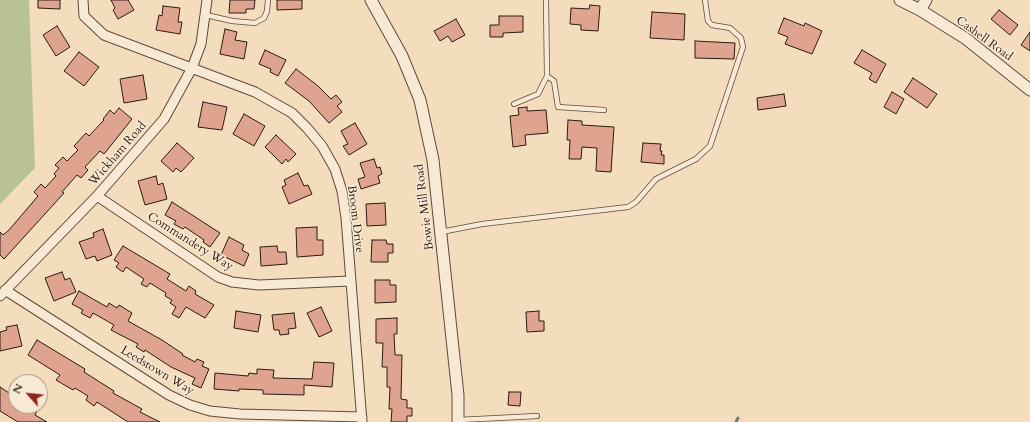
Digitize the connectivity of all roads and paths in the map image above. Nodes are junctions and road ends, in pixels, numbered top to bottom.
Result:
1 (83, 0) edge
2 (207, 0) edge
3 (268, 0) edge
4 (371, 0) edge
5 (546, 0) edge
6 (705, 0) edge
7 (900, 0) edge
8 (926, 0) edge
9 (920, 10) junction
10 (206, 15) junction
11 (192, 68) junction
12 (547, 76) junction
13 (1030, 90) edge
14 (514, 104) dead end
15 (604, 110) dead end
16 (97, 196) junction
17 (441, 232) junction
18 (350, 281) junction
19 (3, 293) edge
20 (536, 416) dead end
21 (362, 420) edge
22 (458, 421) edge

1 - 11 street, Broom Drive
2 - 10 street, Wickham Road
3 - 10 lane
4 - 17 street, Bowie Mill Road
5 - 12 lane
6 - 17 lane
7 - 9 street, Cashell Road
8 - 9 street
9 - 13 street, Cashell Road
10 - 11 street, Wickham Road
11 - 16 street, Wickham Road
11 - 18 street, Broom Drive
12 - 14 lane
12 - 15 lane
16 - 18 street, Commandery Way
16 - 19 street, Wickham Road
17 - 22 street, Bowie Mill Road
18 - 21 street, Broom Drive
19 - 21 street, Leedstown Way
20 - 22 lane

